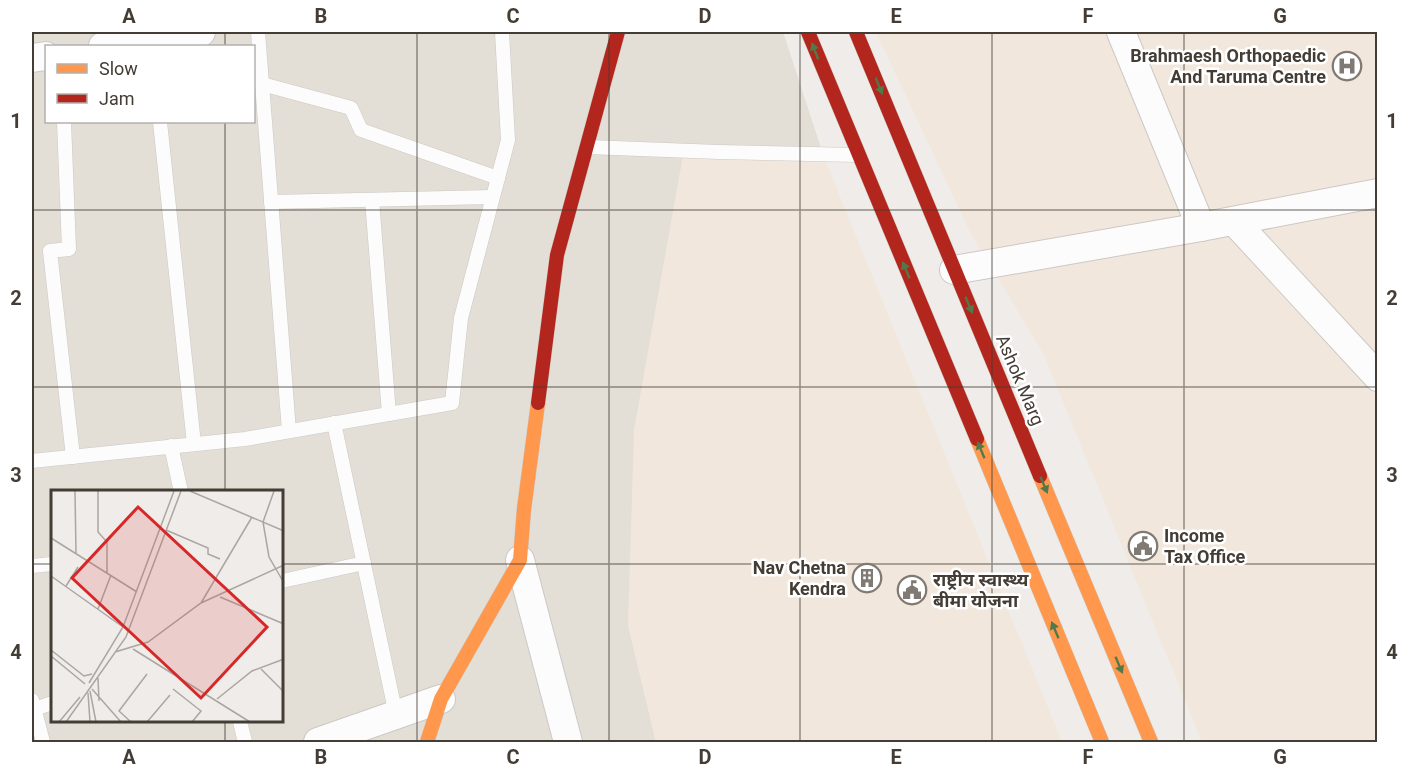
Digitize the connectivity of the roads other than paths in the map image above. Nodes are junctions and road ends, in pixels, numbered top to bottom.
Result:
1 (201, 32) edge
2 (258, 32) edge
3 (502, 32) edge
4 (618, 32) edge
5 (808, 32) edge
6 (856, 32) edge
7 (1121, 32) edge
8 (160, 42) edge
9 (117, 45) edge
10 (262, 84) junction
11 (64, 123) edge
12 (160, 123) edge
13 (586, 147) junction
14 (858, 155) junction
15 (498, 178) junction
16 (1377, 193) edge
17 (492, 197) junction
18 (372, 200) junction
19 (271, 202) junction
20 (1234, 220) junction
21 (1201, 227) junction
22 (954, 270) junction
23 (1377, 377) edge
24 (389, 414) junction
25 (334, 423) junction
26 (289, 431) junction
27 (194, 444) junction
28 (171, 446) junction
29 (73, 457) junction
30 (32, 461) edge
31 (181, 490) edge
32 (520, 560) junction
33 (364, 563) junction
34 (51, 564) edge
35 (32, 566) edge
36 (284, 581) edge
37 (441, 699) junction
38 (51, 703) edge
39 (32, 706) edge
40 (396, 715) junction
41 (240, 723) edge
42 (43, 742) edge
43 (245, 742) edge
44 (318, 742) edge
45 (427, 742) edge
46 (568, 742) edge
47 (1102, 742) edge
48 (1151, 742) edge

1 - 8 street
2 - 10 lane
3 - 15 lane
4 - 13 main road
14 -> 5 main road
6 -> 22 main road, Ashok Marg
7 - 21 street
8 - 9 street
10 - 15 lane
10 - 19 lane
11 - 29 lane
12 - 27 lane
13 - 14 lane
13 - 32 main road
47 -> 14 main road
15 - 17 lane
16 - 20 street
17 - 18 lane
17 - 24 lane
18 - 19 lane
18 - 24 lane
19 - 26 lane
20 - 21 street
20 - 23 street
21 - 22 street
22 -> 48 main road, Ashok Marg
24 - 25 lane
25 - 26 lane
25 - 33 lane
26 - 27 lane
27 - 28 lane
28 - 29 lane
28 - 31 lane
29 - 30 lane
32 - 37 main road
32 - 46 street
33 - 36 lane
33 - 40 lane
34 - 35 lane
37 - 40 street
37 - 45 main road
38 - 39 lane
39 - 42 lane
40 - 44 street
41 - 43 lane

